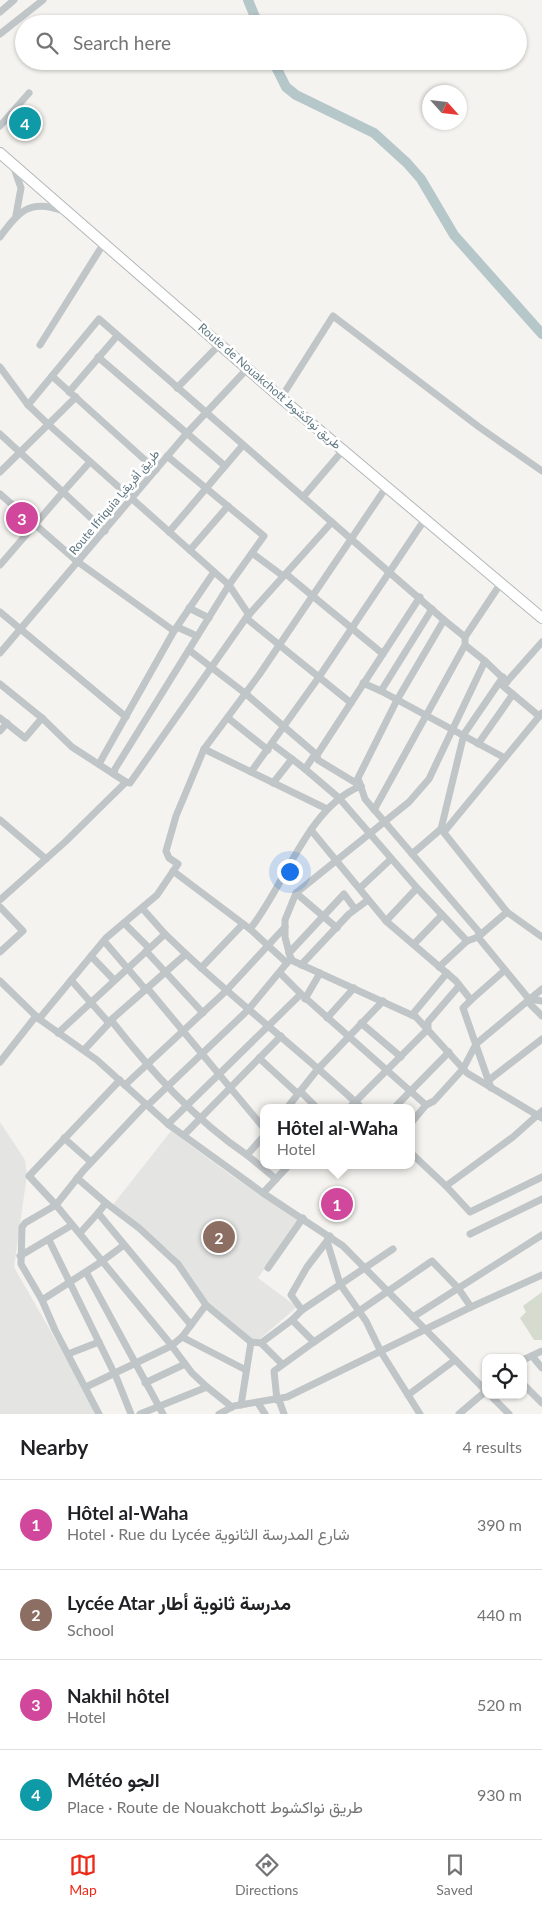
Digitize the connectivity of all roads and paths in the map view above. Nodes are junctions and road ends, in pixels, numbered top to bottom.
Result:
1 (14, 0) edge
2 (43, 0) edge
3 (0, 12) edge
4 (24, 15) edge
5 (15, 22) edge
6 (0, 34) edge
7 (29, 93) dead end
8 (0, 126) edge
9 (0, 153) edge
10 (12, 164) junction
11 (71, 214) junction
12 (16, 215) junction
13 (0, 237) edge
14 (104, 243) junction
15 (116, 336) junction
16 (220, 344) junction
17 (40, 345) dead end
18 (98, 357) junction
19 (0, 367) edge
20 (247, 369) junction
21 (52, 376) junction
22 (177, 388) junction
23 (69, 392) junction
24 (76, 397) junction
25 (281, 398) junction
26 (28, 404) junction
27 (206, 413) junction
28 (49, 425) junction
29 (186, 433) junction
30 (0, 434) edge
31 (243, 445) junction
32 (344, 449) junction
33 (21, 452) junction
34 (167, 456) junction
35 (89, 463) junction
36 (225, 466) junction
37 (156, 470) junction
38 (542, 471) edge
39 (0, 472) edge
40 (388, 486) junction
41 (206, 489) junction
42 (63, 492) junction
43 (0, 494) edge
44 (302, 497) junction
45 (131, 500) junction
46 (228, 506) junction
47 (425, 518) junction
48 (332, 522) junction
49 (34, 524) junction
50 (105, 530) junction
51 (169, 532) junction
52 (352, 540) junction
53 (190, 550) junction
54 (252, 553) junction
55 (78, 562) junction
56 (0, 565) edge
57 (214, 572) junction
58 (390, 572) junction
59 (285, 575) junction
60 (501, 583) junction
61 (229, 585) junction
62 (420, 597) junction
63 (313, 598) junction
64 (189, 608) junction
65 (432, 609) junction
66 (0, 612) edge
67 (247, 617) junction
68 (209, 618) junction
69 (542, 618) edge
70 (444, 620) junction
71 (175, 629) junction
72 (352, 629) junction
73 (20, 630) junction
74 (197, 636) junction
75 (465, 641) junction
76 (542, 642) edge
77 (280, 646) junction
78 (189, 650) junction
79 (0, 654) edge
80 (383, 654) junction
81 (485, 661) junction
82 (211, 667) junction
83 (319, 677) junction
84 (505, 680) junction
85 (0, 684) edge
86 (363, 684) junction
87 (381, 691) junction
88 (246, 694) junction
89 (513, 694) junction
90 (397, 700) junction
91 (351, 703) junction
92 (541, 715) edge
93 (427, 716) junction
94 (126, 717) junction
95 (0, 718) edge
96 (42, 718) junction
97 (228, 718) junction
98 (7, 723) junction
99 (284, 727) junction
100 (452, 730) junction
101 (0, 731) edge
102 (463, 737) junction
103 (478, 744) junction
104 (270, 747) junction
105 (204, 749) junction
106 (316, 754) junction
107 (292, 758) junction
108 (504, 758) junction
109 (99, 764) junction
110 (305, 769) junction
111 (251, 772) junction
112 (114, 774) junction
113 (126, 782) junction
114 (273, 783) junction
115 (361, 786) junction
116 (339, 798) junction
117 (327, 809) junction
118 (374, 810) junction
119 (0, 820) edge
120 (384, 822) junction
121 (311, 830) junction
122 (443, 830) junction
123 (369, 834) junction
124 (412, 854) junction
125 (46, 858) junction
126 (392, 859) junction
127 (335, 861) junction
128 (173, 871) junction
129 (360, 888) junction
130 (417, 888) junction
131 (296, 893) junction
132 (0, 900) edge
133 (368, 900) junction
134 (0, 907) edge
135 (142, 908) junction
136 (355, 909) junction
137 (507, 912) junction
138 (324, 915) junction
139 (442, 915) junction
140 (386, 921) junction
141 (124, 923) junction
142 (242, 924) junction
143 (285, 927) junction
144 (337, 928) junction
145 (250, 929) junction
146 (165, 934) junction
147 (478, 937) junction
148 (542, 937) edge
149 (104, 941) junction
150 (467, 941) junction
151 (414, 944) junction
152 (267, 945) junction
153 (148, 950) junction
154 (0, 952) edge
155 (186, 954) junction
156 (91, 956) junction
157 (289, 958) junction
158 (301, 964) junction
159 (439, 967) junction
160 (127, 968) junction
161 (201, 968) junction
162 (505, 970) junction
163 (166, 973) junction
164 (280, 973) junction
165 (320, 973) junction
166 (447, 973) junction
167 (71, 980) junction
168 (114, 980) junction
169 (0, 981) edge
170 (459, 986) junction
171 (354, 988) junction
172 (542, 989) edge
173 (147, 990) junction
174 (226, 991) junction
175 (303, 996) junction
176 (471, 1000) junction
177 (528, 1000) junction
178 (383, 1001) junction
179 (542, 1001) edge
180 (91, 1002) junction
181 (248, 1010) junction
182 (203, 1013) junction
183 (412, 1015) junction
184 (542, 1016) edge
185 (38, 1017) junction
186 (326, 1018) junction
187 (110, 1022) junction
188 (361, 1023) junction
189 (268, 1026) junction
190 (428, 1029) junction
191 (182, 1032) junction
192 (58, 1033) junction
193 (281, 1036) junction
194 (348, 1037) junction
195 (542, 1039) edge
196 (476, 1044) junction
197 (84, 1050) junction
198 (449, 1052) junction
199 (202, 1055) junction
200 (401, 1057) junction
201 (259, 1058) junction
202 (0, 1062) edge
203 (146, 1065) junction
204 (321, 1069) junction
205 (463, 1069) junction
206 (386, 1072) junction
207 (219, 1074) junction
208 (489, 1080) junction
209 (122, 1082) junction
210 (168, 1085) junction
211 (230, 1087) junction
212 (491, 1088) junction
213 (410, 1091) junction
214 (299, 1092) junction
215 (355, 1101) junction
216 (147, 1104) junction
217 (186, 1104) junction
218 (290, 1104) edge
219 (312, 1104) edge
220 (352, 1104) edge
221 (358, 1104) edge
222 (398, 1104) edge
223 (426, 1105) junction
224 (540, 1115) edge
225 (200, 1118) junction
226 (415, 1118) edge
227 (260, 1123) edge
228 (168, 1124) junction
229 (184, 1135) junction
230 (64, 1138) junction
231 (260, 1140) edge
232 (247, 1155) junction
233 (415, 1157) edge
234 (91, 1162) junction
235 (260, 1166) edge
236 (264, 1169) edge
237 (285, 1169) edge
238 (77, 1178) junction
239 (542, 1178) edge
240 (276, 1179) junction
241 (446, 1186) junction
242 (263, 1193) junction
243 (542, 1200) edge
244 (106, 1203) junction
245 (56, 1205) junction
246 (98, 1213) junction
247 (303, 1218) junction
248 (72, 1225) junction
249 (80, 1234) junction
250 (470, 1234) dead end
251 (542, 1235) edge
252 (328, 1238) junction
253 (50, 1240) junction
254 (124, 1244) junction
255 (394, 1248) dead end
256 (20, 1256) junction
257 (101, 1262) junction
258 (268, 1268) dead end
259 (365, 1268) junction
260 (86, 1272) junction
261 (542, 1275) edge
262 (70, 1282) junction
263 (340, 1284) junction
264 (458, 1288) junction
265 (387, 1291) junction
266 (42, 1300) junction
267 (206, 1305) junction
268 (471, 1307) junction
269 (302, 1310) junction
270 (358, 1310) junction
271 (413, 1318) junction
272 (292, 1320) junction
273 (191, 1325) junction
274 (426, 1331) junction
275 (182, 1337) junction
276 (99, 1342) junction
277 (251, 1342) junction
278 (314, 1342) junction
279 (261, 1343) junction
280 (172, 1346) junction
281 (542, 1351) edge
282 (382, 1352) junction
283 (68, 1354) junction
284 (532, 1356) junction
285 (527, 1358) edge
286 (455, 1360) junction
287 (134, 1363) junction
288 (185, 1364) junction
289 (282, 1364) junction
290 (542, 1368) edge
291 (246, 1370) junction
292 (114, 1372) junction
293 (145, 1383) junction
294 (86, 1387) junction
295 (207, 1387) junction
296 (527, 1388) edge
297 (408, 1395) junction
298 (494, 1399) edge
299 (278, 1400) junction
300 (258, 1403) junction
301 (542, 1403) edge
302 (235, 1408) edge
303 (161, 1411) edge
304 (99, 1414) edge
305 (131, 1414) edge
306 (140, 1414) edge
307 (219, 1414) edge
308 (265, 1414) edge
309 (284, 1414) edge
310 (419, 1414) edge
311 (459, 1414) edge
312 (509, 1414) edge

1 - 3 street
2 - 4 street
5 - 6 street
7 - 8 street
9 - 10 highway, Route de Nouakchott طريق نواكشوط
10 - 11 highway, Route de Nouakchott طريق نواكشوط
10 - 12 street
11 - 12 street
11 - 14 highway, Route de Nouakchott طريق نواكشوط
12 - 13 street
14 - 16 highway, Route de Nouakchott طريق نواكشوط
14 - 17 street
15 - 18 street
15 - 21 street
15 - 22 street
16 - 20 highway, Route de Nouakchott طريق نواكشوط
16 - 22 street
18 - 23 street
18 - 29 street
19 - 26 street
20 - 25 highway, Route de Nouakchott طريق نواكشوط
20 - 27 street, Route Ifriquia طريق أفريقيا
21 - 23 street
21 - 26 street
22 - 27 street
23 - 24 street
24 - 28 street
24 - 37 street
25 - 32 highway, Route de Nouakchott طريق نواكشوط
25 - 38 street
26 - 28 street
27 - 29 street, Route Ifriquia طريق أفريقيا
27 - 31 street
28 - 33 street
28 - 35 street
29 - 34 street, Route Ifriquia طريق أفريقيا
29 - 36 street
30 - 33 street
31 - 36 street
31 - 44 street
32 - 40 highway, Route de Nouakchott طريق نواكشوط
32 - 44 street
33 - 39 street
33 - 42 street
34 - 37 street, Route Ifriquia طريق أفريقيا
34 - 41 street
35 - 42 street
35 - 45 street
36 - 41 street
37 - 45 street, Route Ifriquia طريق أفريقيا
40 - 47 highway, Route de Nouakchott طريق نواكشوط
40 - 52 street
41 - 46 street
41 - 51 street
42 - 49 street
42 - 50 street
43 - 49 street
44 - 48 street
45 - 50 street, Route Ifriquia طريق أفريقيا
45 - 51 street
46 - 53 street
46 - 54 street
47 - 58 street
47 - 60 highway, Route de Nouakchott طريق نواكشوط
48 - 52 street
48 - 59 street
49 - 55 street
49 - 56 street
50 - 55 street, Route Ifriquia طريق أفريقيا
51 - 53 street
52 - 58 street
52 - 63 street
53 - 57 street
54 - 59 street
54 - 61 street
55 - 71 street
55 - 73 street, Route Ifriquia طريق أفريقيا
57 - 61 street
57 - 64 street
58 - 62 street
58 - 72 street
59 - 63 street
59 - 67 street
60 - 69 highway, Route de Nouakchott طريق نواكشوط
60 - 75 street
61 - 67 street
61 - 68 street
62 - 65 street
62 - 80 street
63 - 72 street
63 - 77 street
64 - 68 street
64 - 71 street
65 - 70 street
65 - 87 street
66 - 73 street
67 - 77 street
67 - 82 street
68 - 74 street
70 - 75 street
70 - 90 street
71 - 74 street
71 - 94 street
72 - 80 street
72 - 83 street
73 - 79 street, Route Ifriquia طريق أفريقيا
73 - 94 street
74 - 78 street
75 - 81 street
75 - 93 street
76 - 84 street
77 - 83 street
77 - 88 street
78 - 82 street
78 - 112 street
80 - 86 street
81 - 84 street
81 - 100 street
82 - 88 street
82 - 113 street
83 - 91 street
83 - 99 street
84 - 89 street
84 - 102 street
85 - 96 street
86 - 87 street
86 - 91 street
87 - 90 street
88 - 97 street
88 - 99 street
89 - 92 street
89 - 103 street
90 - 93 street
90 - 115 street
91 - 106 street
92 - 108 street
93 - 100 street
93 - 118 street
94 - 109 street
95 - 98 street
96 - 98 street
96 - 109 street
97 - 104 street
97 - 105 street
98 - 101 street
99 - 104 street
99 - 106 street
100 - 102 street
100 - 120 street
102 - 103 street
102 - 122 street
103 - 108 street
104 - 107 street
104 - 111 street
105 - 111 street
105 - 128 street
106 - 110 street
106 - 115 street
107 - 110 street
107 - 114 street
108 - 122 street
109 - 112 street
110 - 116 street
111 - 114 street
112 - 113 street
113 - 125 street
114 - 117 street
115 - 116 street
115 - 118 street
116 - 117 street
116 - 123 street
117 - 121 street
118 - 120 street
119 - 125 street
120 - 123 street
120 - 124 street
121 - 127 street
121 - 145 street
122 - 124 street
122 - 137 street
123 - 126 street
123 - 127 street
124 - 147 street
125 - 132 street
126 - 129 street
126 - 130 street
127 - 129 street
127 - 131 street
128 - 135 street
128 - 142 street
129 - 133 street
130 - 139 street
130 - 140 street
131 - 138 street
131 - 143 street
133 - 136 street
133 - 140 street
134 - 154 street
135 - 141 street
135 - 146 street
136 - 138 street
136 - 144 street
137 - 147 street
137 - 148 street
138 - 144 street
138 - 157 street
139 - 150 street
139 - 151 street
140 - 151 street
141 - 149 street
141 - 153 street
142 - 145 street
142 - 161 street
143 - 152 street
143 - 157 street
144 - 158 street
145 - 152 street
146 - 153 street
146 - 155 street
147 - 150 street
147 - 162 street
149 - 156 street
149 - 160 street
150 - 159 street
151 - 159 street
152 - 157 street
152 - 174 street
153 - 160 street
153 - 163 street
155 - 161 street
155 - 163 street
156 - 167 street
156 - 168 street
157 - 158 street
157 - 164 street
158 - 165 street
159 - 166 street
160 - 168 street
160 - 173 street
161 - 174 street
162 - 176 street
162 - 177 street
163 - 173 street
163 - 182 street
164 - 175 street
164 - 181 street
165 - 171 street
165 - 175 street
166 - 170 street
166 - 183 street
167 - 180 street
167 - 185 street
168 - 180 street
169 - 185 street
170 - 176 street
170 - 190 street
171 - 178 street
171 - 186 street
172 - 177 street
173 - 187 street
173 - 191 street
174 - 181 street
174 - 182 street
175 - 186 street
175 - 189 street
176 - 196 street
177 - 179 street
177 - 184 street
177 - 196 street
178 - 183 street
178 - 188 street
180 - 187 street
180 - 192 street
181 - 189 street
181 - 199 street
182 - 191 street
183 - 190 street
185 - 192 street
185 - 202 street
186 - 194 street
187 - 197 street
187 - 203 street
188 - 194 street
188 - 200 street
189 - 193 street
189 - 207 street
190 - 198 street
190 - 200 street
191 - 199 street
191 - 203 street
192 - 197 street
193 - 201 street
193 - 204 street
194 - 204 street
194 - 206 street
195 - 208 street
196 - 205 street
196 - 208 street
197 - 209 street
198 - 205 street
198 - 213 street
199 - 207 street
199 - 210 street
200 - 206 street
201 - 211 street
201 - 214 street
203 - 209 street
203 - 210 street
204 - 214 street
204 - 215 street
205 - 212 street
205 - 223 street
206 - 213 street
206 - 215 street
207 - 211 street
207 - 217 street
208 - 212 street
209 - 216 street
209 - 230 street
210 - 216 street
210 - 217 street
211 - 225 street
211 - 227 street
212 - 224 street
213 - 222 street
213 - 223 street
214 - 218 street
214 - 219 street
215 - 220 street
215 - 221 street
216 - 228 street
216 - 234 street
217 - 225 street
217 - 228 street
223 - 226 street
224 - 241 street
225 - 229 street
225 - 232 street
228 - 229 street
229 - 242 street
230 - 234 street
230 - 245 street
231 - 232 street
232 - 235 street
233 - 241 street
234 - 238 street
236 - 240 street
237 - 240 street
238 - 244 street
238 - 245 street
239 - 241 street
240 - 242 street
242 - 247 street
243 - 250 street
244 - 246 street
244 - 267 street
245 - 248 street
245 - 256 street
246 - 249 street
246 - 254 street
247 - 252 street
247 - 258 street
248 - 249 street
248 - 253 street
249 - 257 street
251 - 264 street
252 - 259 street
252 - 263 street
252 - 269 street
253 - 256 street
253 - 262 street
254 - 257 street
254 - 273 street
255 - 259 street
256 - 266 street
257 - 260 street
257 - 280 street
259 - 263 street
259 - 265 street
260 - 262 street
260 - 287 street
261 - 268 street
262 - 266 street
262 - 276 street
263 - 269 street
263 - 270 street
264 - 265 street
264 - 268 street
264 - 271 street
265 - 270 street
265 - 271 street
266 - 283 street
267 - 273 street
267 - 277 street
268 - 274 street
269 - 272 street
270 - 278 street
270 - 282 street
271 - 274 street
272 - 278 street
272 - 279 street
273 - 275 street
274 - 282 street
274 - 286 street
275 - 280 street
275 - 291 street
276 - 283 street
276 - 292 street
277 - 279 street
277 - 291 street
278 - 289 street
279 - 289 street
280 - 287 street
280 - 288 street
281 - 284 street
282 - 297 street
282 - 299 street
283 - 294 street
284 - 285 street
284 - 290 street
286 - 297 street
286 - 311 street
287 - 292 street
287 - 293 street
288 - 293 street
288 - 295 street
289 - 299 street
291 - 302 street
292 - 294 street
292 - 305 street
293 - 303 street
294 - 304 street
295 - 302 street
295 - 303 street
296 - 301 street
297 - 310 street
298 - 312 street
299 - 300 street
299 - 309 street
300 - 302 street
300 - 308 street
302 - 307 street
303 - 306 street

